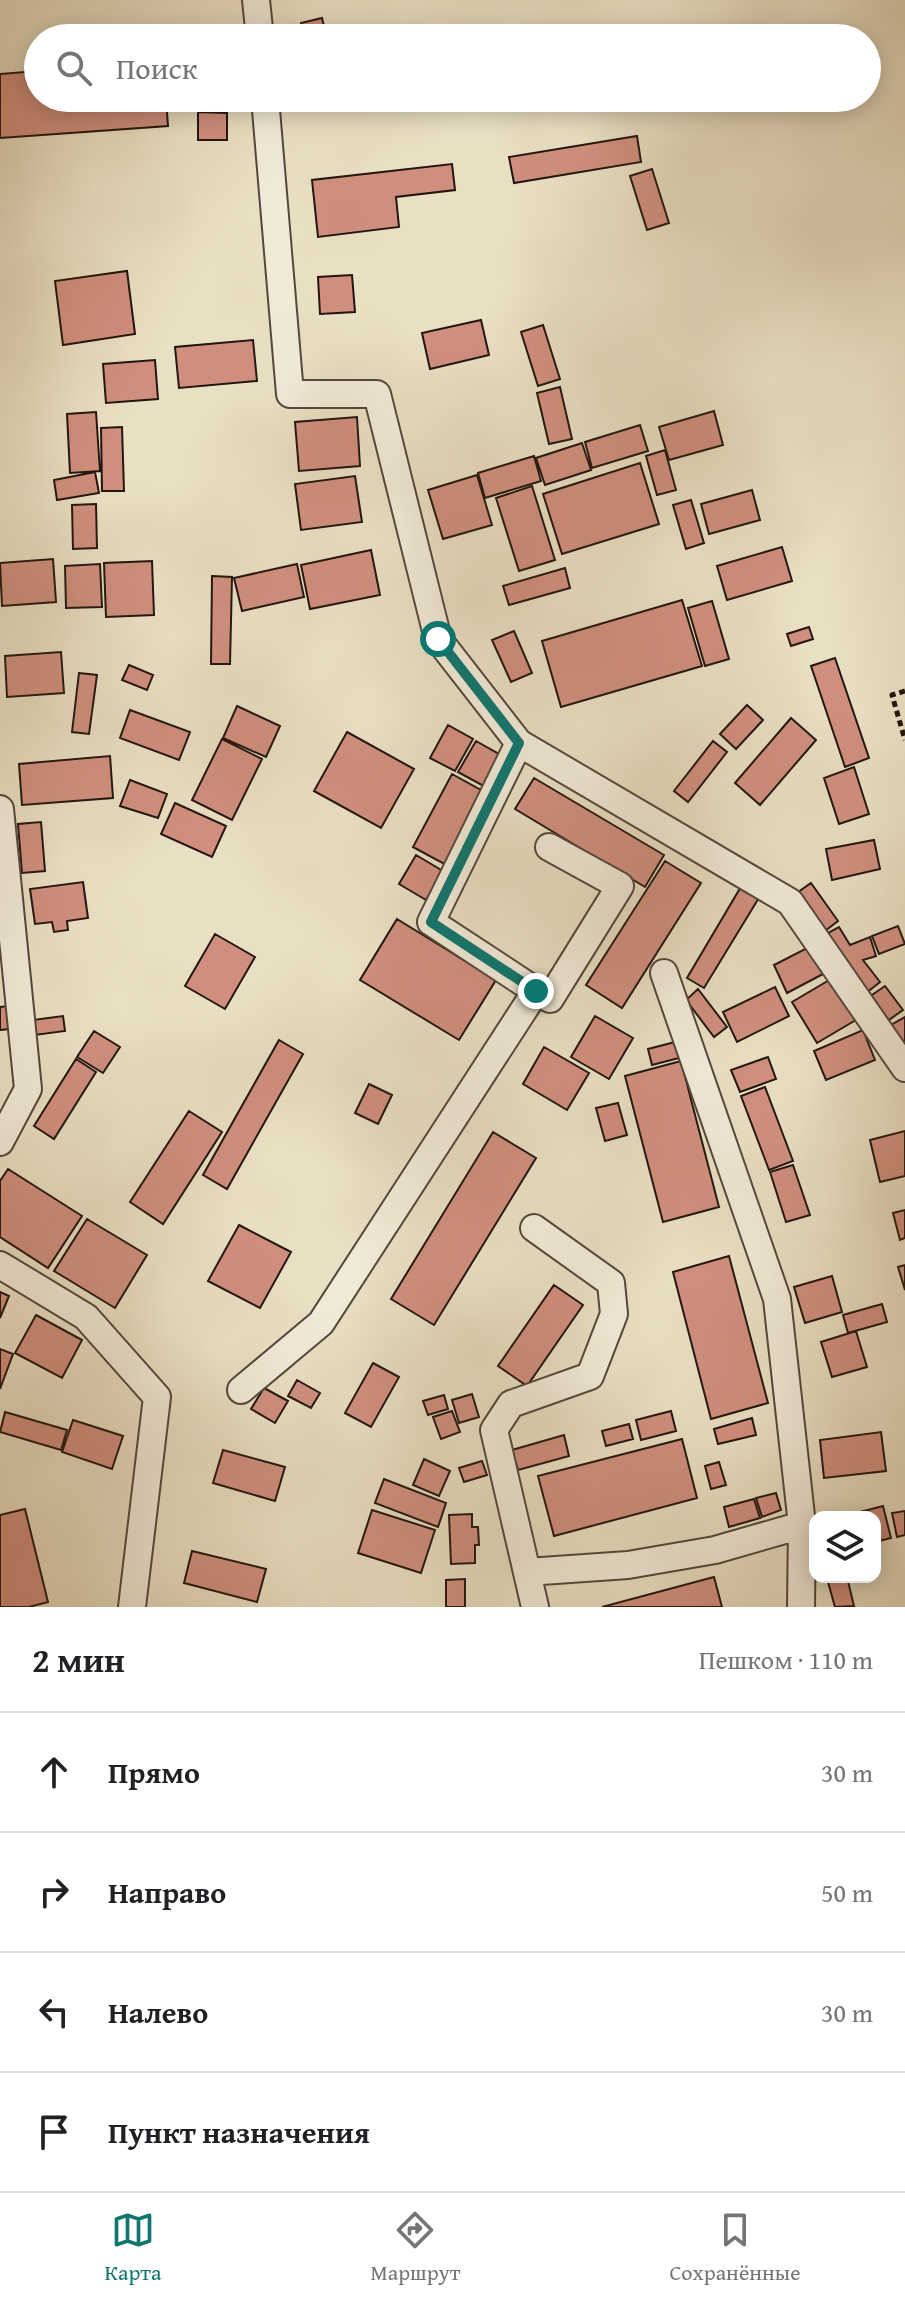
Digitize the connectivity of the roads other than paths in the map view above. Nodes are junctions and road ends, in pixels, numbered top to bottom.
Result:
1 (256, 0) edge
2 (259, 24) edge
3 (266, 112) edge
4 (519, 743) junction
5 (0, 809) edge
6 (549, 847) dead end
7 (664, 973) dead end
8 (536, 991) junction
9 (905, 1068) edge
10 (0, 1142) edge
11 (534, 1228) dead end
12 (0, 1265) edge
13 (241, 1390) dead end
14 (802, 1525) junction
15 (527, 1572) junction
16 (132, 1607) edge
17 (535, 1607) edge
18 (801, 1607) edge

1 - 2 street
3 - 4 street
4 - 8 street
4 - 9 street
5 - 10 street
6 - 8 street
7 - 14 street
8 - 13 street
11 - 15 street
12 - 16 street
14 - 15 street
14 - 18 street
15 - 17 street

